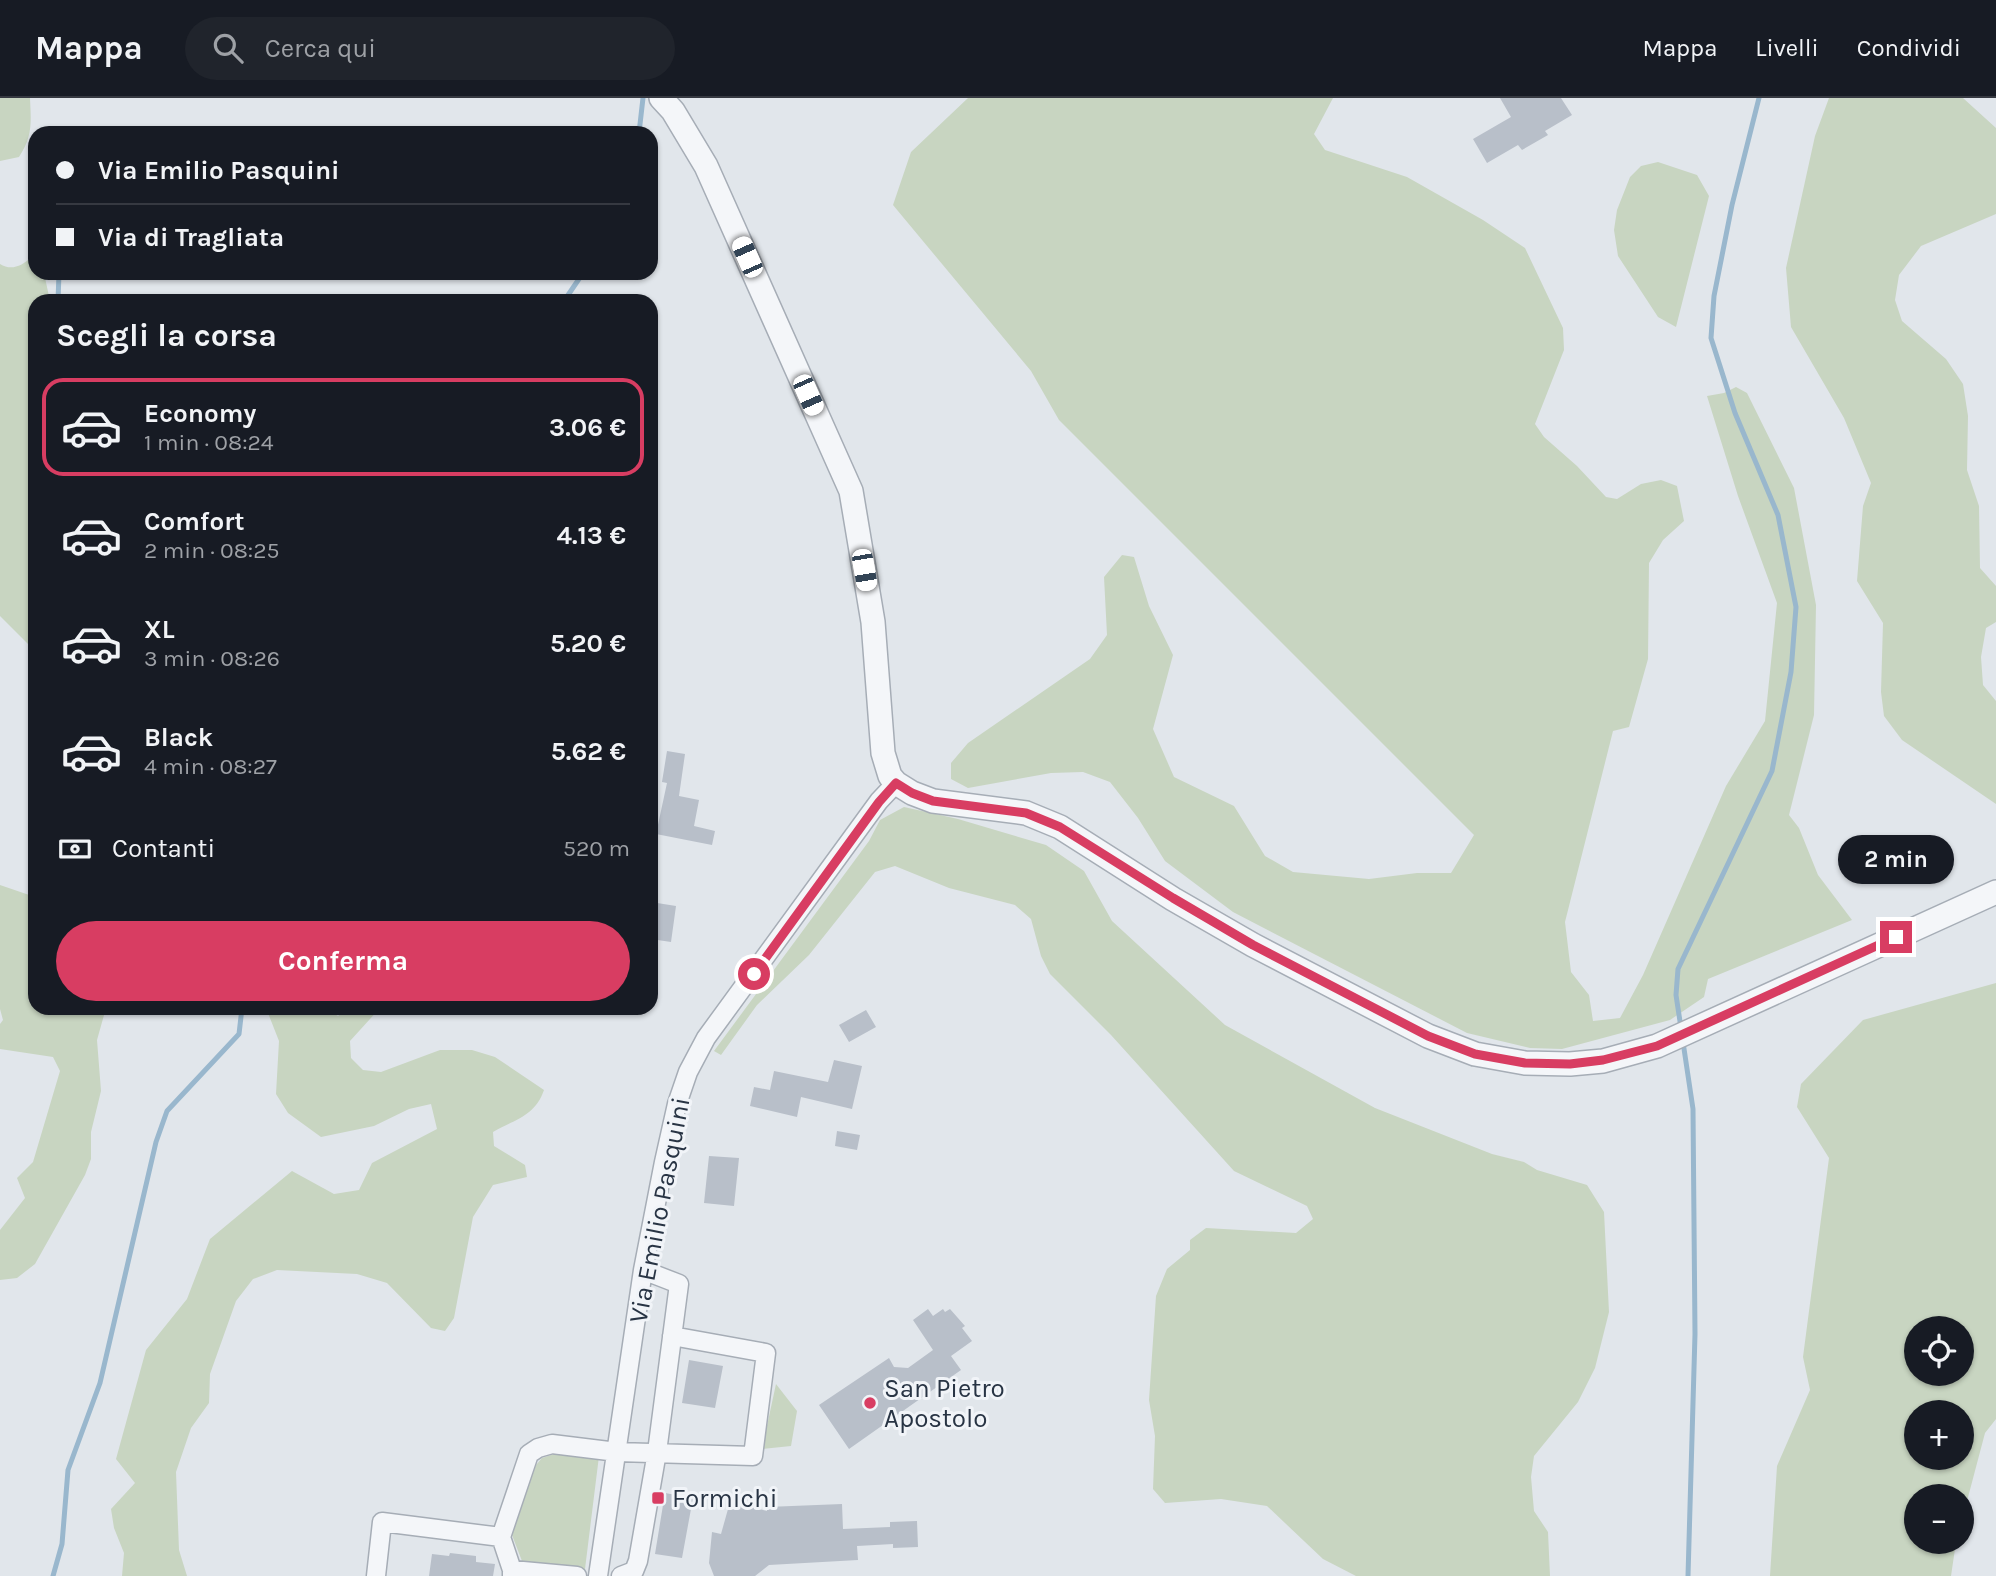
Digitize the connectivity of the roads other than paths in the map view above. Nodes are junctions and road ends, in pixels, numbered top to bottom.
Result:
1 (667, 104) edge
2 (896, 783) junction
3 (1996, 892) edge
4 (643, 1270) junction
5 (672, 1336) junction
6 (617, 1452) junction
7 (657, 1452) junction
8 (501, 1537) junction
9 (512, 1573) edge
10 (376, 1576) edge
11 (577, 1576) edge
12 (598, 1576) edge
13 (621, 1576) edge

1 - 2 street
2 - 3 street
2 - 4 street, Via Emilio Pasquini
4 - 5 street
4 - 6 street, Via Emilio Pasquini
5 - 7 street
5 - 7 street
6 - 7 street
6 - 8 street
6 - 12 street, Via Emilio Pasquini
7 - 13 street
8 - 9 street
8 - 10 street
9 - 11 street

